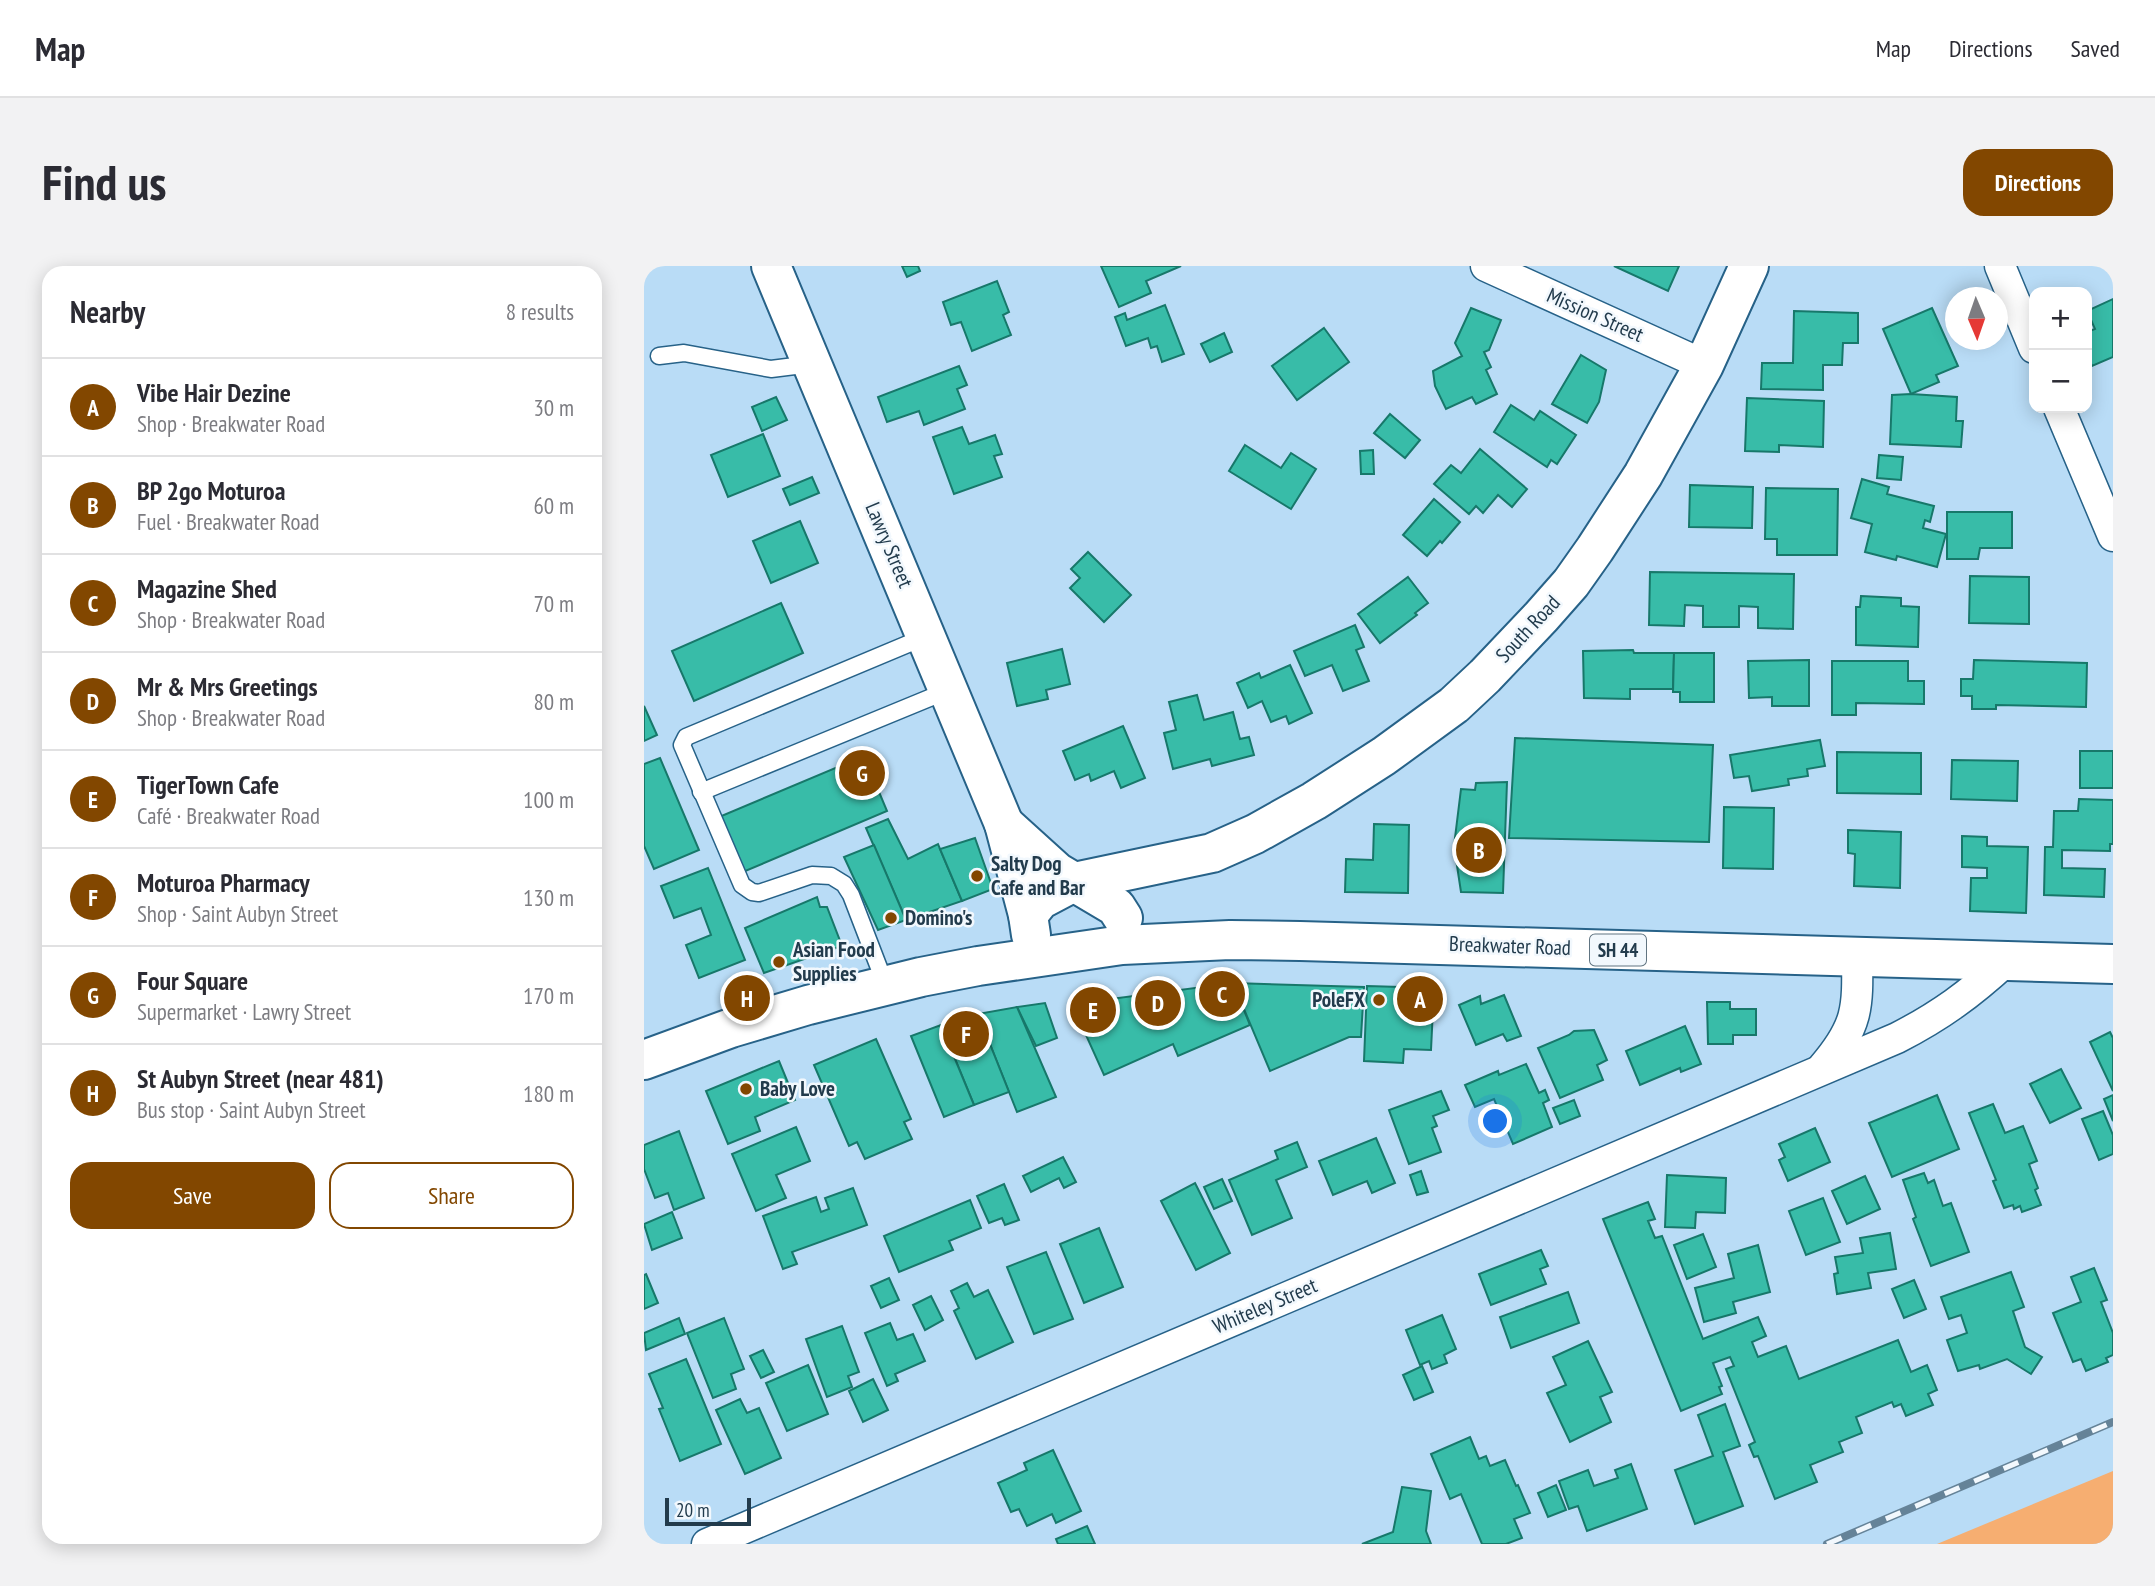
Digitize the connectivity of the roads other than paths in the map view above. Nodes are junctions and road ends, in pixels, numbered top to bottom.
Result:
1 (771, 266) edge
2 (1486, 266) edge
3 (1749, 266) edge
4 (2000, 266) edge
5 (2029, 336) edge
6 (659, 356) dead end
7 (813, 364) junction
8 (1704, 365) junction
9 (2061, 413) edge
10 (2113, 536) edge
11 (927, 636) junction
12 (949, 690) junction
13 (701, 792) junction
14 (1004, 824) junction
15 (1177, 861) junction
16 (1073, 882) junction
17 (1028, 915) junction
18 (1123, 932) junction
19 (1857, 956) junction
20 (1034, 959) junction
21 (2006, 961) junction
22 (2113, 964) edge
23 (886, 986) junction
24 (644, 1060) edge
25 (1823, 1067) junction
26 (707, 1544) edge

1 - 7 main road, Lawry Street
2 - 8 street, Mission Street
3 - 8 main road, South Road
4 - 5 street
6 - 7 lane
7 - 11 main road, Lawry Street
8 - 15 main road, South Road
9 - 10 street
11 - 12 main road, Lawry Street
11 - 13 lane
12 - 13 lane
12 - 14 main road, Lawry Street
13 - 23 lane
14 - 16 main road, Lawry Street
14 - 17 main road, Lawry Street
15 - 16 main road, South Road
15 - 18 main road, South Road
16 - 17 main road, South Road
16 - 18 main road, Lawry Street
17 - 20 main road, Lawry Street
18 - 19 main road, Breakwater Road / SH 44
18 - 20 main road, Breakwater Road / SH 44
19 - 21 main road, Breakwater Road / SH 44
19 - 25 street, Whiteley Street
20 - 23 main road, SH 44
21 - 22 main road, Breakwater Road / SH 44
21 - 25 street, Whiteley Street
23 - 24 main road, SH 44
25 - 26 street, Whiteley Street

